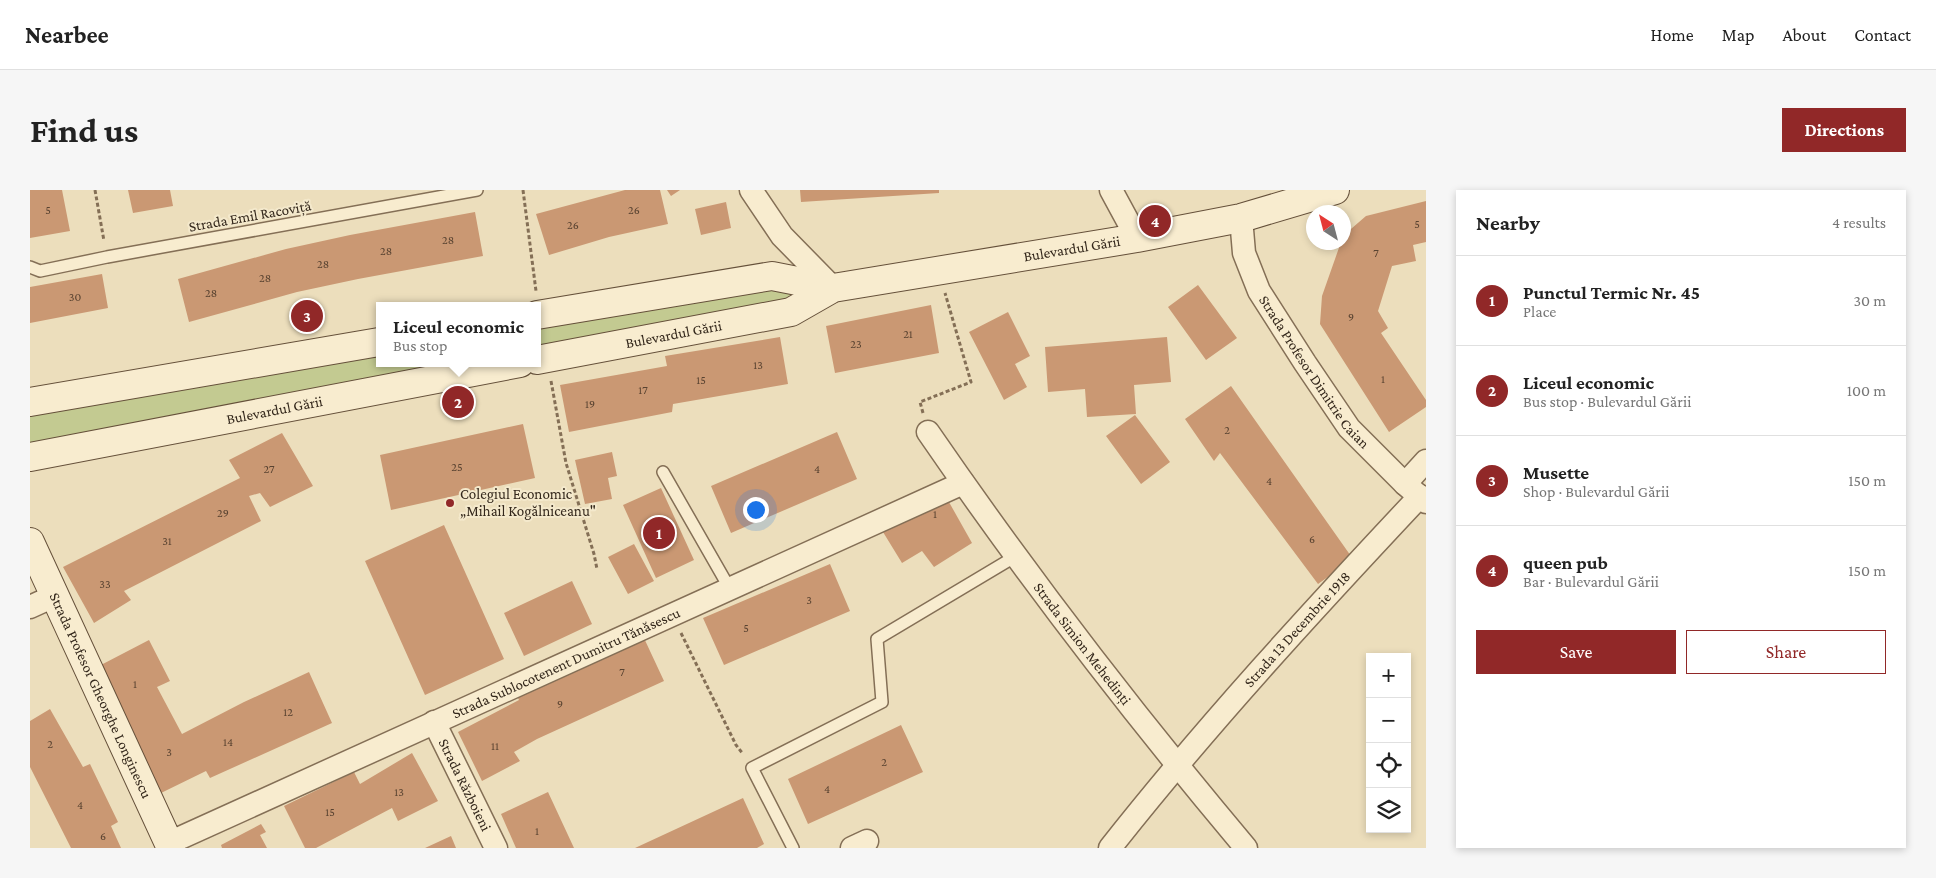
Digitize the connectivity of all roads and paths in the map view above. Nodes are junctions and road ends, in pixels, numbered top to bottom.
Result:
1 (96, 190) edge
2 (477, 190) edge
3 (523, 190) edge
4 (751, 190) edge
5 (1111, 190) edge
6 (1335, 190) edge
7 (1241, 218) junction
8 (1137, 238) junction
9 (107, 257) junction
10 (30, 267) edge
11 (938, 271) junction
12 (833, 288) junction
13 (536, 302) edge
14 (541, 314) edge
15 (376, 343) edge
16 (542, 359) edge
17 (499, 367) edge
18 (30, 402) edge
19 (928, 432) joint
20 (30, 457) edge
21 (1426, 461) edge
22 (662, 472) dead end
23 (964, 483) junction
24 (1417, 494) edge
25 (30, 542) edge
26 (1016, 556) junction
27 (597, 569) dead end
28 (730, 589) junction
29 (42, 601) edge
30 (672, 615) junction
31 (434, 722) junction
32 (1177, 766) junction
33 (752, 768) junction
34 (170, 846) edge
35 (496, 848) edge
36 (793, 848) edge
37 (1110, 848) edge
38 (1246, 848) edge

1 - 9 path
2 - 9 lane, Strada Emil Racoviță
3 - 13 path
4 - 12 street
5 - 8 street
6 - 7 main road, Bulevardul Gării
7 - 8 main road, Bulevardul Gării
7 - 24 street, Strada Profesor Dimitrie Caian
8 - 11 main road, Bulevardul Gării
9 - 10 lane, Strada Emil Racoviță
11 - 12 main road, Bulevardul Gării
11 - 19 path
12 - 14 main road, Bulevardul Gării
12 - 16 main road, Bulevardul Gării
15 - 18 main road
16 - 27 path
17 - 20 main road, Bulevardul Gării
19 - 23 street, Strada Simion Mehedinți
21 - 24 street, Strada 13 Decembrie 1918
22 - 28 lane
23 - 26 street, Strada Simion Mehedinți
23 - 28 street, Strada Sublocotenent Dumitru Tănăsescu
24 - 32 street, Strada 13 Decembrie 1918
25 - 29 main road, Strada Profesor Gheorghe Longinescu
26 - 32 street, Strada Simion Mehedinți
26 - 33 lane
28 - 30 street, Strada Sublocotenent Dumitru Tănăsescu
29 - 34 main road, Strada Profesor Gheorghe Longinescu
30 - 31 street, Strada Sublocotenent Dumitru Tănăsescu
30 - 33 path
31 - 34 street, Strada Sublocotenent Dumitru Tănăsescu
31 - 35 street, Strada Războieni
32 - 37 street, Strada 13 Decembrie 1918
32 - 38 street, Strada Simion Mehedinți
33 - 36 lane

